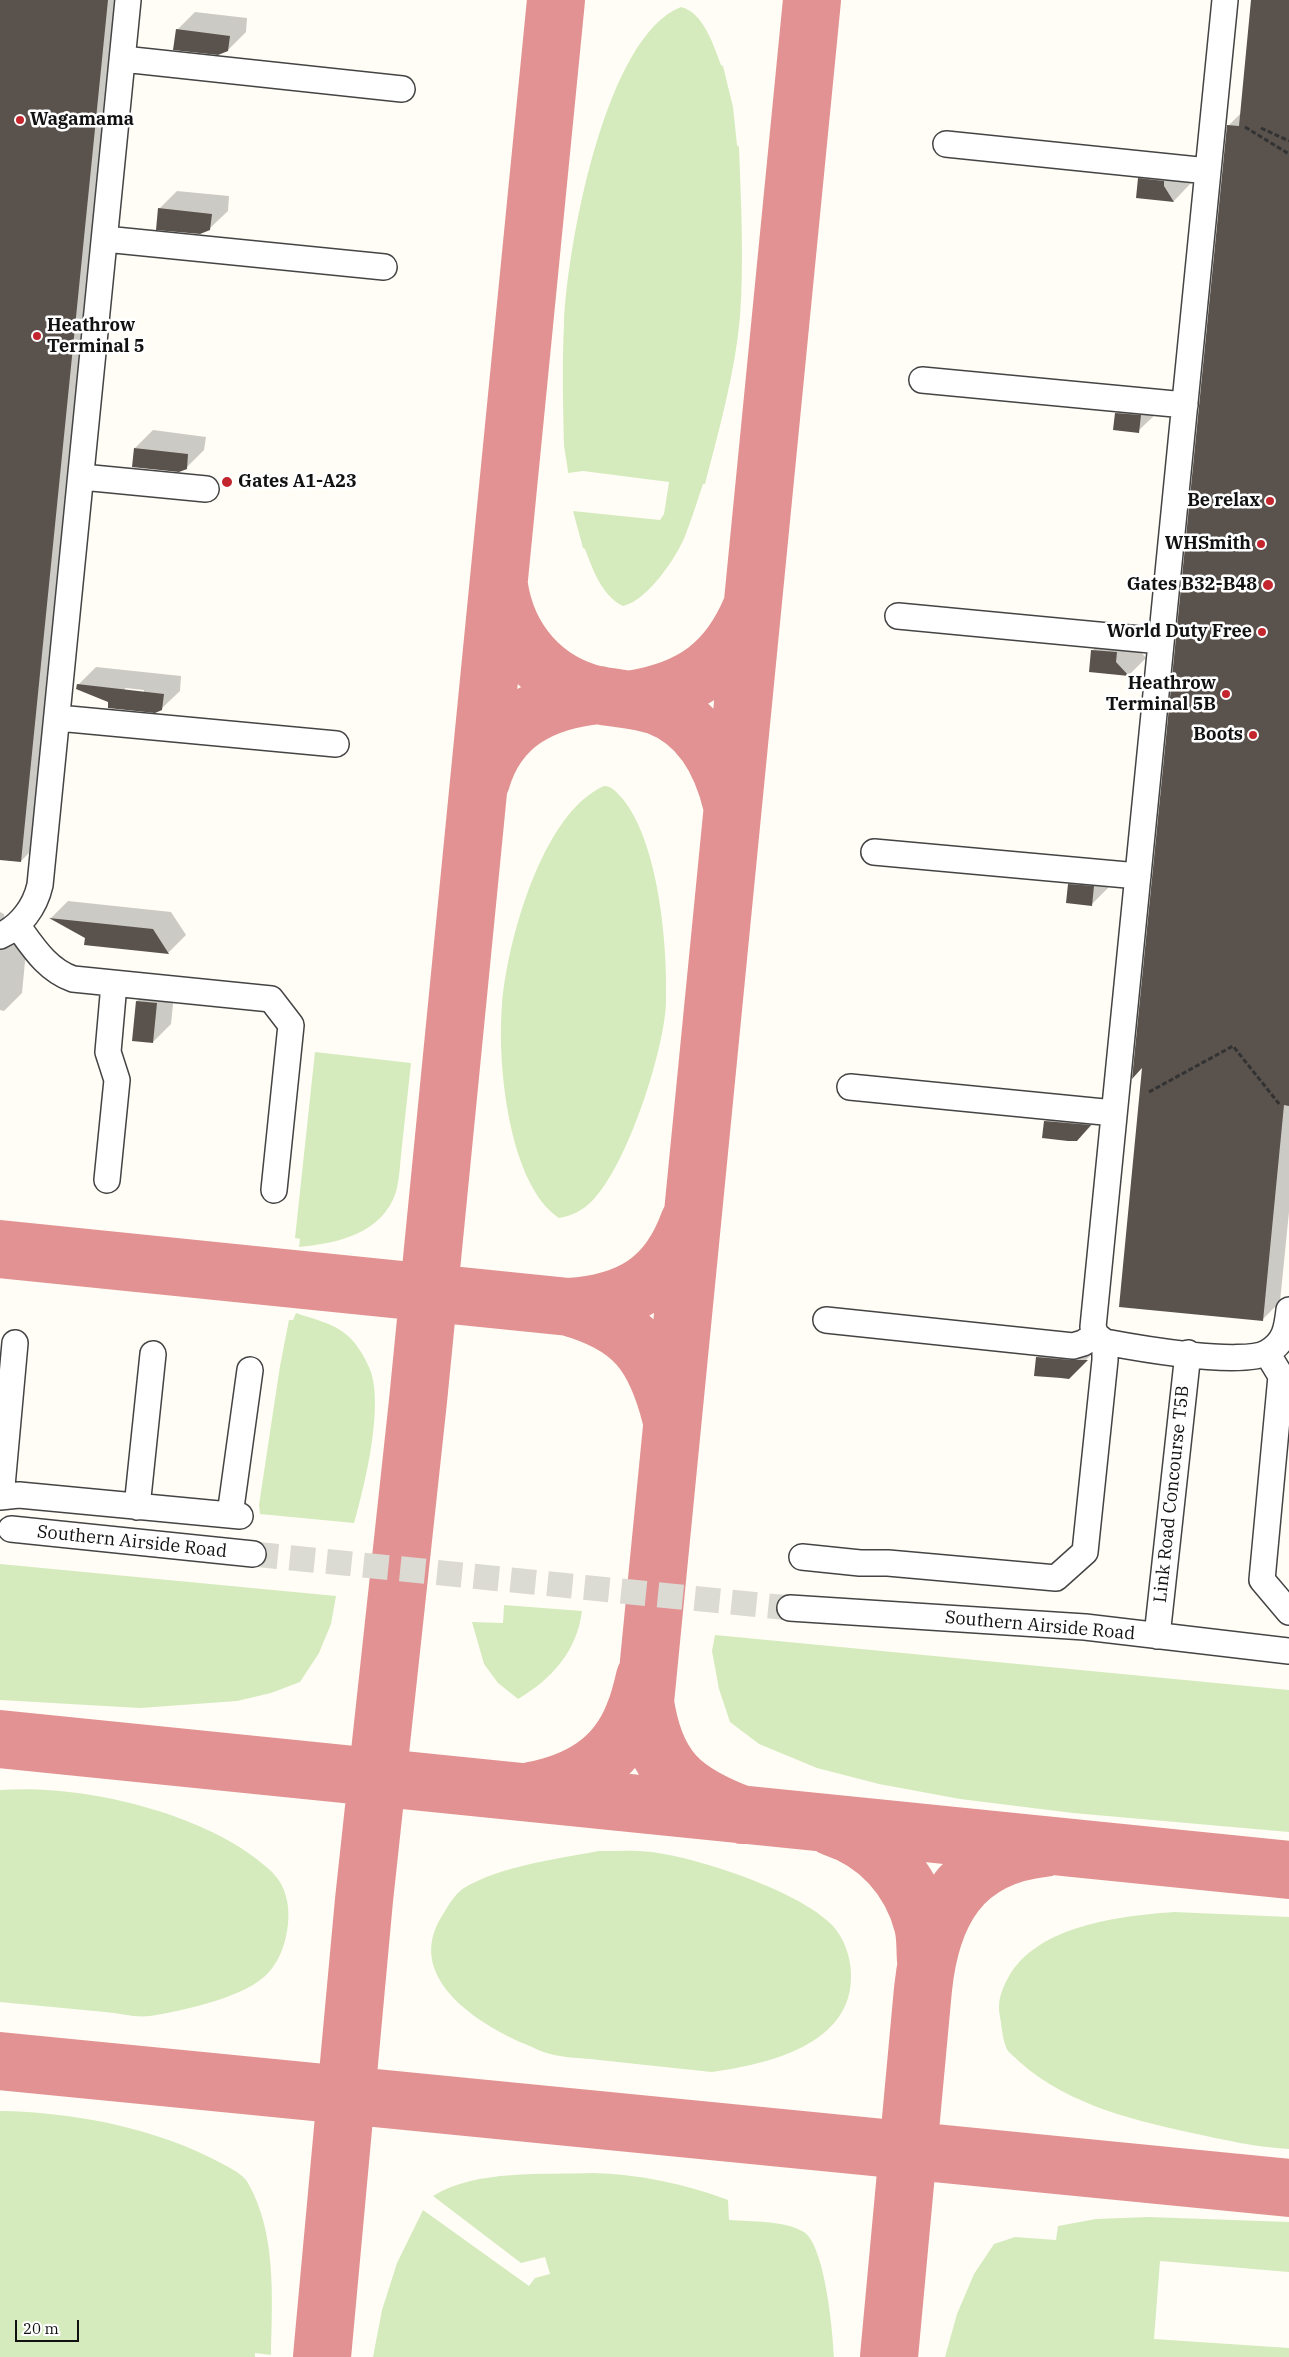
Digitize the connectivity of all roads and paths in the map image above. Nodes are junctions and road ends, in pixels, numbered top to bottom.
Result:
1 (128, 0) edge
2 (1225, 0) edge
3 (123, 59) junction
4 (402, 89) dead end
5 (1245, 127) dead end
6 (1261, 128) dead end
7 (1289, 141) edge
8 (946, 144) dead end
9 (1289, 154) edge
10 (1208, 170) junction
11 (105, 239) junction
12 (384, 267) dead end
13 (922, 380) dead end
14 (1185, 405) junction
15 (82, 477) junction
16 (206, 489) dead end
17 (898, 616) dead end
18 (1161, 641) junction
19 (58, 718) junction
20 (336, 744) dead end
21 (874, 852) dead end
22 (1138, 876) junction
23 (8, 931) edge
24 (114, 984) junction
25 (850, 1087) dead end
26 (1150, 1092) dead end
27 (1280, 1104) dead end
28 (1114, 1112) junction
29 (107, 1180) dead end
30 (274, 1190) dead end
31 (1289, 1310) edge
32 (826, 1320) dead end
33 (1100, 1339) junction
34 (15, 1343) dead end
35 (1188, 1353) junction
36 (1266, 1353) junction
37 (153, 1354) dead end
38 (250, 1370) dead end
39 (1285, 1376) edge
40 (1, 1497) edge
41 (136, 1506) junction
42 (11, 1529) dead end
43 (253, 1554) tunnel mouth
44 (802, 1558) dead end
45 (790, 1608) tunnel mouth
46 (1289, 1612) edge
47 (1157, 1636) junction
48 (1289, 1651) edge

1 - 3 street
2 - 10 street
3 - 4 street
3 - 11 street
5 - 9 path
6 - 7 path
8 - 10 street
10 - 14 street
11 - 12 street
11 - 15 street
13 - 14 street
14 - 18 street
15 - 16 street
15 - 19 street
17 - 18 street
18 - 22 street
19 - 20 street
19 - 23 street
21 - 22 street
22 - 28 street
23 - 24 street
24 - 29 street
24 - 30 street
25 - 28 street
26 - 27 path
28 - 33 street
31 - 36 street
32 - 33 street
33 - 35 street
33 - 44 street
34 - 40 street
35 - 36 street
35 - 47 street, Link Road Concourse T5B
36 - 39 street
37 - 41 street
38 - 41 street, Southern Airside Road
39 - 46 street
40 - 41 street, Southern Airside Road
42 - 43 street, Southern Airside Road
45 - 47 street, Southern Airside Road
47 - 48 street, Southern Airside Road

